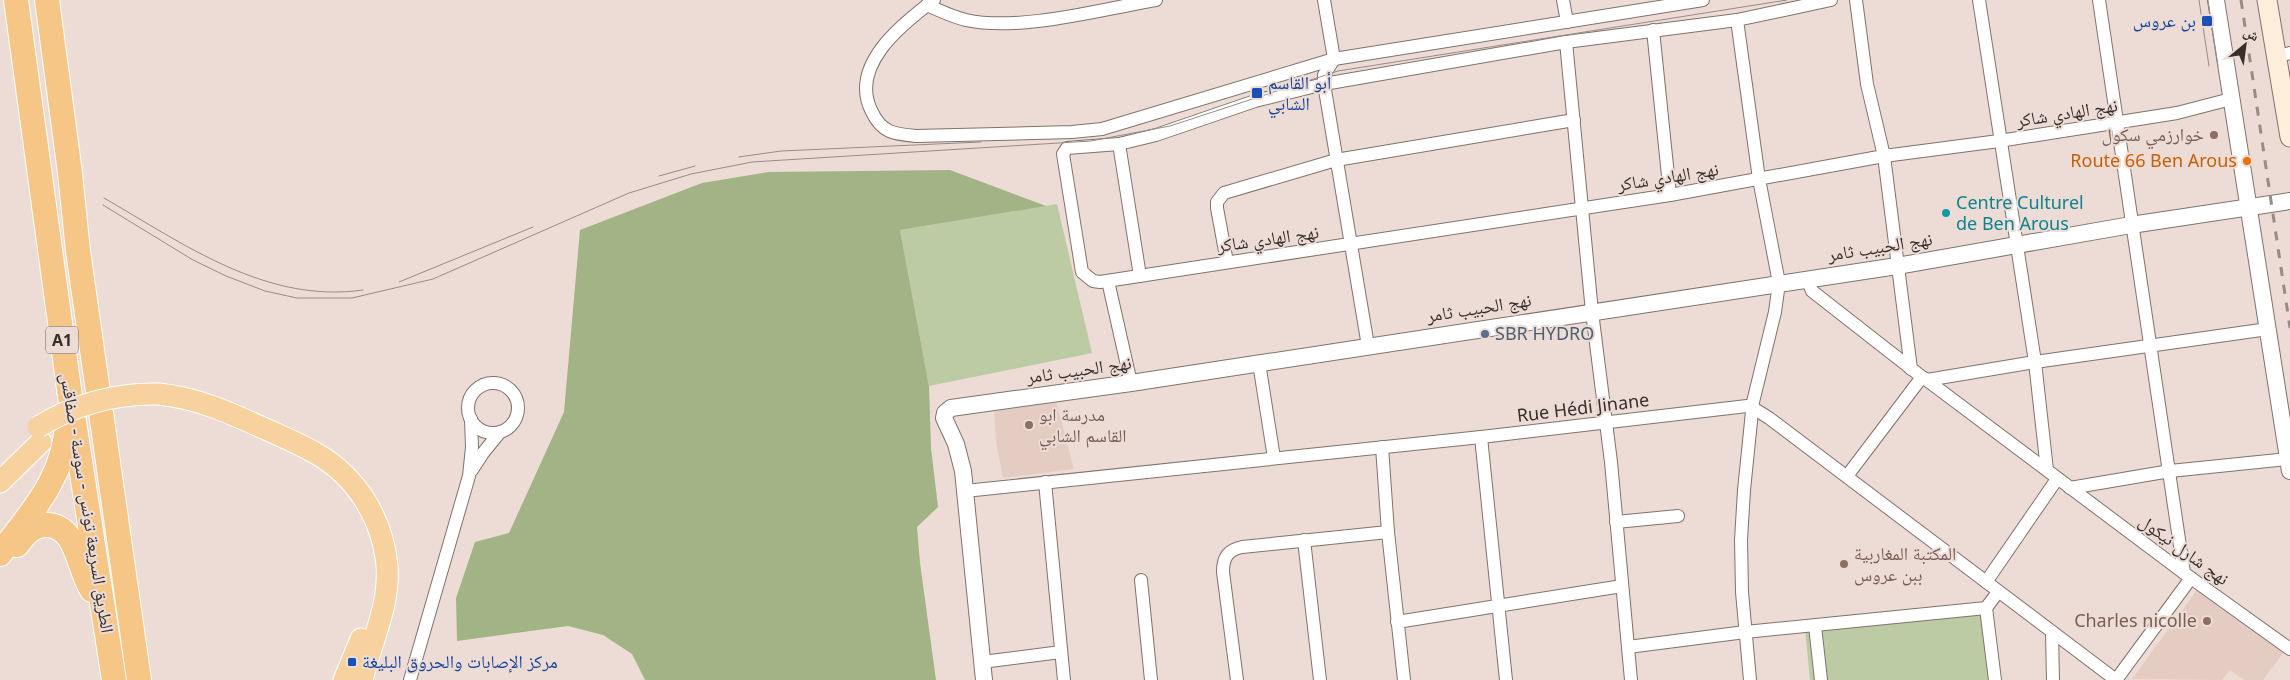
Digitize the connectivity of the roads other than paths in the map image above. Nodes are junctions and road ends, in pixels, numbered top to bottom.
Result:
1 (16, 0) edge
2 (47, 0) edge
3 (1156, 0) edge
4 (1324, 0) edge
5 (1563, 0) edge
6 (1704, 0) edge
7 (1831, 0) edge
8 (1856, 0) edge
9 (1979, 0) edge
10 (2099, 0) edge
11 (2216, 0) edge
12 (2267, 0) edge
13 (931, 3) edge
14 (1121, 3) edge
15 (1737, 20) junction
16 (1567, 22) junction
17 (1653, 30) junction
18 (1566, 42) junction
19 (2283, 55) edge
20 (1334, 59) junction
21 (1324, 84) junction
22 (2231, 99) junction
23 (1574, 120) junction
24 (2118, 122) junction
25 (2290, 137) edge
26 (1999, 141) junction
27 (1119, 144) junction
28 (1884, 156) junction
29 (1336, 160) junction
30 (1760, 179) junction
31 (1670, 195) junction
32 (2290, 201) edge
33 (1583, 207) junction
34 (2250, 208) junction
35 (2131, 225) junction
36 (2017, 244) junction
37 (1349, 245) junction
38 (1226, 262) junction
39 (1897, 266) junction
40 (1140, 276) junction
41 (1807, 279) junction
42 (1108, 281) junction
43 (1779, 283) junction
44 (1592, 312) junction
45 (2268, 329) junction
46 (1368, 346) junction
47 (2150, 346) junction
48 (2035, 362) junction
49 (1259, 363) junction
50 (1911, 368) junction
51 (1925, 379) junction
52 (1131, 383) junction
53 (70, 396) junction
54 (159, 400) junction
55 (1753, 408) junction
56 (471, 418) junction
57 (1607, 423) junction
58 (500, 432) junction
59 (39, 434) junction
60 (1481, 437) junction
61 (1382, 447) junction
62 (1274, 458) junction
63 (0, 461) edge
64 (2289, 465) edge
65 (2047, 470) junction
66 (2170, 471) junction
67 (469, 476) junction
68 (1847, 476) junction
69 (2057, 479) junction
70 (0, 482) edge
71 (1045, 482) junction
72 (2070, 488) junction
73 (965, 491) junction
74 (1678, 516) dead end
75 (1616, 522) junction
76 (1388, 532) junction
77 (1304, 540) junction
78 (0, 554) edge
79 (0, 569) edge
80 (2187, 575) junction
81 (1141, 580) dead end
82 (1986, 582) junction
83 (1622, 586) junction
84 (1998, 592) junction
85 (103, 606) junction
86 (1499, 606) junction
87 (1986, 608) junction
88 (1398, 622) junction
89 (1815, 626) junction
90 (1746, 632) junction
91 (2052, 632) junction
92 (1628, 647) junction
93 (2290, 649) edge
94 (1061, 652) junction
95 (982, 662) junction
96 (114, 680) edge
97 (140, 680) edge
98 (344, 680) edge
99 (362, 680) edge
100 (410, 680) edge
101 (984, 680) edge
102 (1064, 680) edge
103 (1151, 680) edge
104 (1237, 680) edge
105 (1320, 680) edge
106 (1404, 680) edge
107 (1506, 680) edge
108 (1631, 680) edge
109 (1750, 680) edge
110 (1821, 680) edge
111 (1995, 680) edge
112 (2054, 680) edge
113 (2116, 680) edge

1 - 53 highway, الطريق السريعة تونس - سوسة - صفاقس / A1
2 - 97 highway, الطريق السريعة تونس - سوسة - صفاقس / A1
3 - 14 street
4 - 20 street
5 - 16 street
6 - 16 street
7 - 15 street
8 - 28 street
9 - 26 street
10 - 24 street
11 - 22 street
12 - 19 main road
13 - 14 street
13 - 20 street
15 - 17 street
15 - 30 street
16 - 20 street
17 - 18 street
17 - 31 street
18 - 21 street
18 - 23 street
19 - 25 main road
20 - 21 street
21 - 27 street
21 - 29 street
22 - 24 street, نهج الهادي شاكر
22 - 34 street
23 - 29 street
23 - 33 street
24 - 26 street, نهج الهادي شاكر
24 - 35 street
26 - 28 street, نهج الهادي شاكر
26 - 36 street
27 - 40 street
27 - 42 street, نهج الهادي شاكر
28 - 30 street, نهج الهادي شاكر
28 - 39 street
29 - 37 street
29 - 38 street
30 - 31 street, نهج الهادي شاكر
30 - 43 street
31 - 33 street, نهج الهادي شاكر
32 - 34 street, نهج الحبيب ثامر
33 - 37 street, نهج الهادي شاكر
33 - 44 street
34 - 35 street, نهج الحبيب ثامر
34 - 45 street
35 - 36 street, نهج الحبيب ثامر
35 - 47 street
36 - 39 street, نهج الحبيب ثامر
36 - 48 street
37 - 38 street, نهج الهادي شاكر
37 - 46 street
38 - 40 street, نهج الهادي شاكر
39 - 41 street, نهج الحبيب ثامر
39 - 50 street
40 - 42 street, نهج الهادي شاكر
41 - 43 street, نهج الحبيب ثامر
41 - 50 street, نهج شارل نيكول
42 - 52 street
43 - 44 street, نهج الحبيب ثامر
43 - 55 street
44 - 46 street, نهج الحبيب ثامر
44 - 57 street
45 - 47 street
45 - 64 street
46 - 49 street, نهج الحبيب ثامر
47 - 48 street
47 - 66 street
48 - 51 street
48 - 65 street
49 - 52 street, نهج الحبيب ثامر
49 - 62 street
50 - 51 street, نهج شارل نيكول
51 - 65 street, نهج شارل نيكول
51 - 68 street
52 - 73 street, نهج الحبيب ثامر
53 - 78 highway
53 - 85 highway, الطريق السريعة تونس - سوسة - صفاقس / A1
54 - 59 highway, bridge
54 - 98 highway
54 - 99 highway
55 - 57 street, Rue Hédi Jinane
55 - 68 street
55 - 90 street
56 - 58 street
56 - 58 street
56 - 67 street
57 - 60 street, Rue Hédi Jinane
57 - 75 street
58 - 67 street
59 - 63 highway
59 - 70 highway
60 - 61 street, Rue Hédi Jinane
60 - 86 street
61 - 62 street, Rue Hédi Jinane
61 - 76 street
62 - 71 street, Rue Hédi Jinane
64 - 66 street
65 - 69 street, نهج شارل نيكول
66 - 72 street
66 - 80 street
67 - 100 street
68 - 82 street
69 - 72 street, نهج شارل نيكول
69 - 82 street
71 - 73 street, Rue Hédi Jinane
71 - 94 street
72 - 80 street, نهج شارل نيكول
73 - 95 street, نهج الحبيب ثامر
74 - 75 street
75 - 83 street
76 - 77 street
76 - 88 street
77 - 104 street
77 - 105 street
79 - 85 highway
80 - 93 street, نهج شارل نيكول
80 - 113 street
81 - 103 street
82 - 84 street
83 - 86 street
83 - 92 street
84 - 87 street
84 - 91 street
85 - 96 highway, الطريق السريعة تونس - سوسة - صفاقس / A1
86 - 88 street
86 - 107 street
87 - 89 street
87 - 111 street
88 - 106 street
89 - 90 street
89 - 110 street
90 - 92 street
90 - 109 street
91 - 112 street
91 - 113 street
92 - 108 street
94 - 95 street
94 - 102 street
95 - 101 street, نهج الحبيب ثامر

